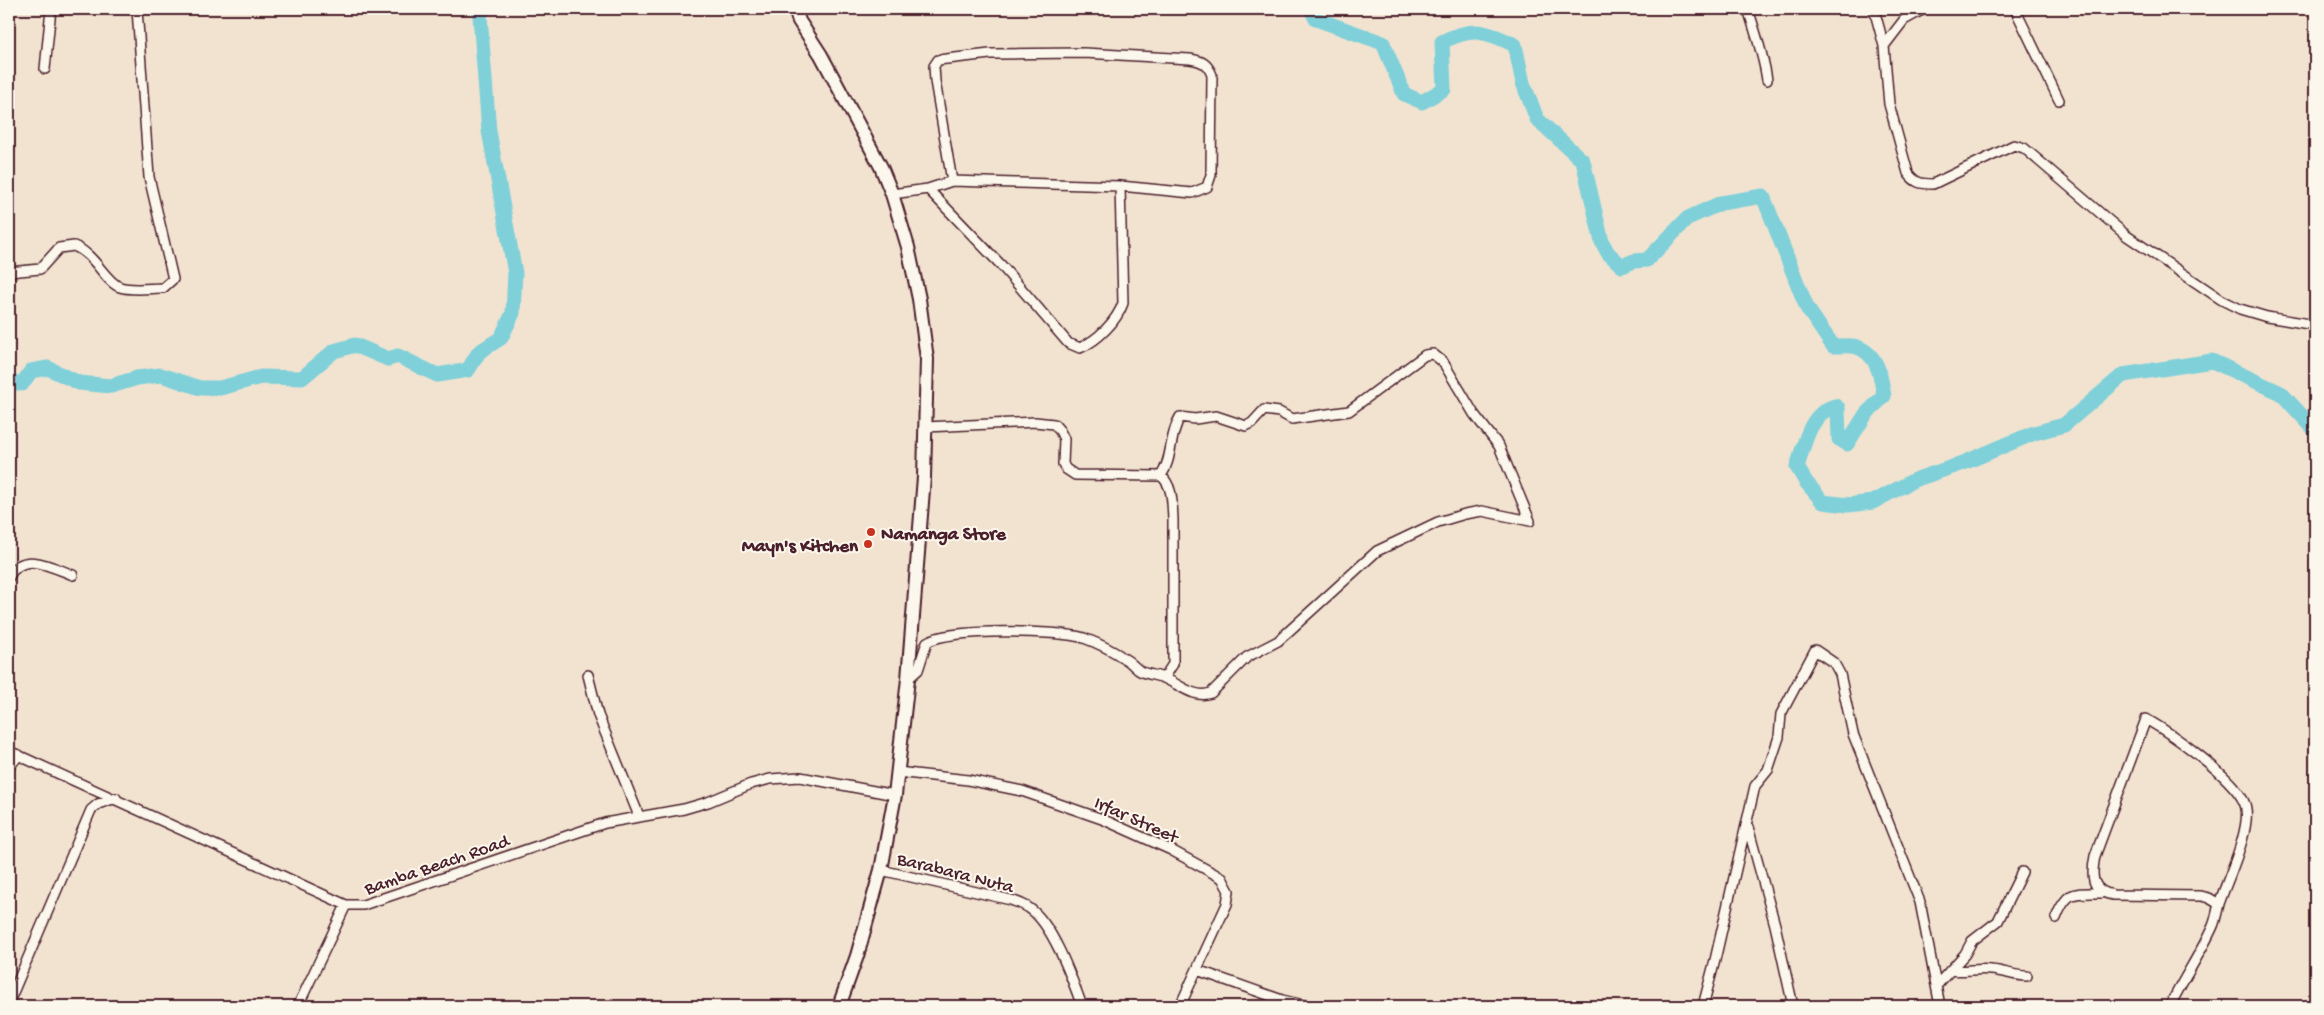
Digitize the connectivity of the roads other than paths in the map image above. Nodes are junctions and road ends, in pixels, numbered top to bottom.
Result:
1 (51, 9) edge
2 (137, 9) edge
3 (795, 9) edge
4 (1748, 9) edge
5 (1874, 9) edge
6 (1924, 9) edge
7 (2014, 9) edge
8 (1884, 46) junction
9 (45, 69) dead end
10 (1767, 80) dead end
11 (2058, 100) dead end
12 (952, 182) junction
13 (1120, 186) junction
14 (928, 189) junction
15 (892, 194) junction
16 (9, 272) edge
17 (2315, 325) edge
18 (925, 427) junction
19 (1161, 476) junction
20 (73, 575) dead end
21 (9, 577) edge
22 (588, 675) dead end
23 (1164, 678) junction
24 (908, 679) junction
25 (9, 751) edge
26 (19, 755) junction
27 (9, 767) edge
28 (897, 772) junction
29 (895, 795) junction
30 (116, 798) junction
31 (639, 816) junction
32 (1747, 826) junction
33 (881, 870) junction
34 (2022, 872) dead end
35 (2101, 893) junction
36 (346, 904) junction
37 (2219, 904) junction
38 (2056, 918) dead end
39 (1197, 970) junction
40 (1950, 970) junction
41 (2027, 976) dead end
42 (1937, 985) junction
43 (9, 1002) edge
44 (298, 1006) edge
45 (839, 1006) edge
46 (1082, 1006) edge
47 (1180, 1006) edge
48 (1308, 1006) edge
49 (1703, 1006) edge
50 (1794, 1006) edge
51 (1940, 1006) edge
52 (2170, 1006) edge

1 - 9 street
2 - 16 street
3 - 15 main road
4 - 10 street
5 - 8 street
6 - 8 street
7 - 11 street
8 - 17 street
12 - 13 street
12 - 13 street
12 - 14 street
13 - 14 street
14 - 15 street
15 - 18 main road
18 - 19 street
18 - 24 main road
19 - 23 street
19 - 23 street
20 - 21 street
22 - 31 street
23 - 24 street
24 - 28 main road
25 - 26 street, Bamba Beach Road
26 - 27 street
26 - 30 street, Bamba Beach Road
28 - 29 main road
28 - 39 street, Irfar Street
29 - 31 street, Bamba Beach Road
29 - 33 main road
30 - 36 street, Bamba Beach Road
30 - 43 street
31 - 36 street, Bamba Beach Road
32 - 42 street
32 - 49 street
32 - 50 street
33 - 45 main road
33 - 46 street, Barabara Nuta
34 - 40 street
35 - 37 street
35 - 37 street
35 - 38 street
36 - 44 street
37 - 52 street
39 - 47 street, Irfar Street
39 - 48 street
40 - 41 street
40 - 42 street
42 - 51 street

